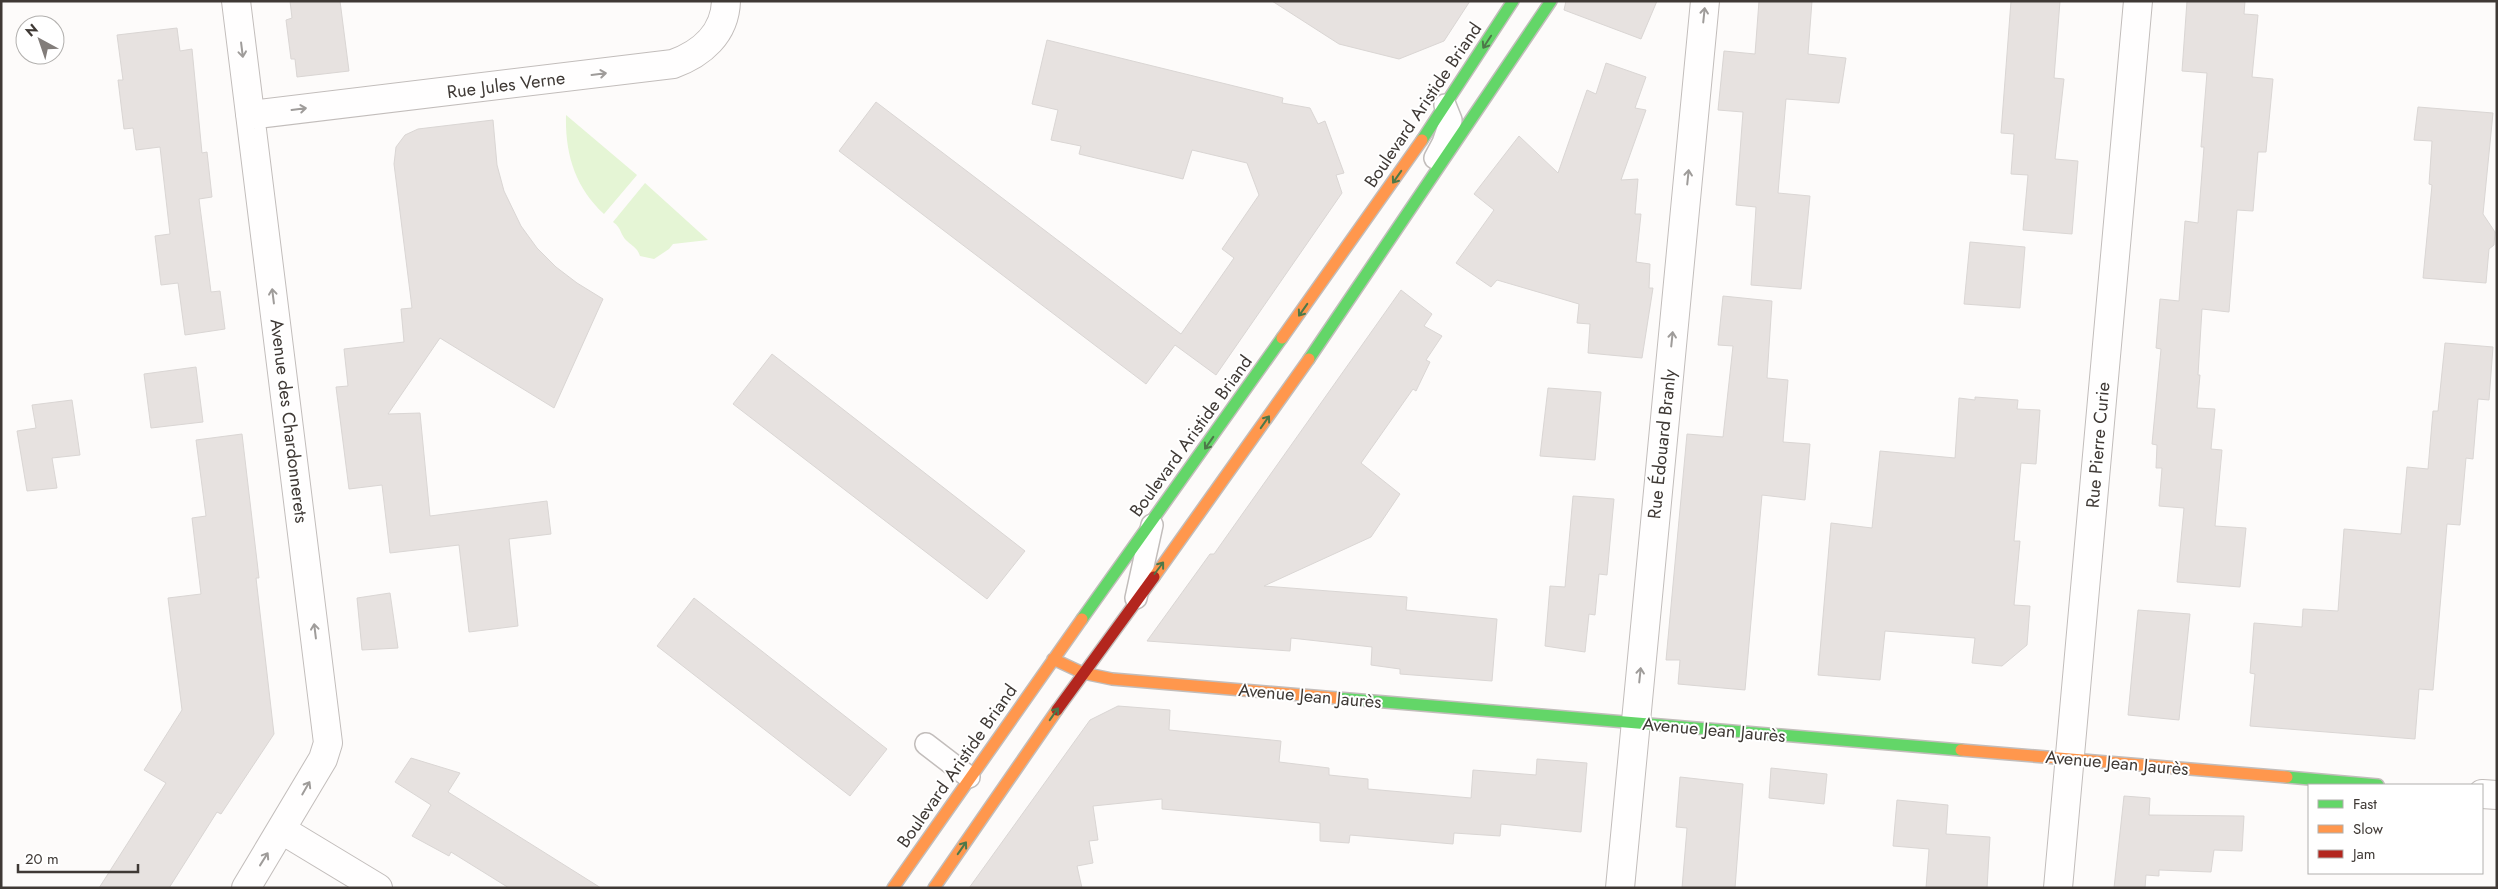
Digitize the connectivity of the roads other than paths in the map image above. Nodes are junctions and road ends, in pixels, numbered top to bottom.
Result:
1 (236, 1) edge
2 (726, 1) edge
3 (1513, 1) edge
4 (1551, 1) edge
5 (1705, 1) edge
6 (2138, 1) edge
7 (1445, 105) junction
8 (250, 115) junction
9 (1358, 290) junction
10 (1153, 519) junction
11 (1136, 600) junction
12 (1053, 660) junction
13 (1083, 673) junction
14 (1635, 723) junction
15 (926, 744) dead end
16 (2070, 759) junction
17 (968, 777) junction
18 (2366, 784) edge
19 (2483, 794) edge
20 (2497, 795) edge
21 (282, 830) junction
22 (246, 888) edge
23 (378, 888) edge
24 (893, 888) edge
25 (934, 888) edge
26 (1620, 888) edge
27 (2058, 888) edge

1 -> 8 street, Avenue des Chardonnerets
8 -> 2 street, Rue Jules Verne
3 -> 7 main road, Boulevard Aristide Briand
4 - 9 main road
14 -> 5 street, Rue Édouard Branly
6 - 16 street, Rue Pierre Curie
7 - 9 lane
7 -> 10 main road, Boulevard Aristide Briand
21 -> 8 street, Avenue des Chardonnerets
11 -> 9 main road
10 - 11 lane
10 - 12 main road, Boulevard Aristide Briand
11 - 13 main road
12 - 13 main road, Avenue Jean Jaurès
12 - 17 main road, Boulevard Aristide Briand
13 - 14 main road, Avenue Jean Jaurès
25 -> 13 main road
14 - 16 main road, Avenue Jean Jaurès
14 - 26 street, Rue Édouard Branly
15 - 17 lane
16 - 18 main road, Avenue Jean Jaurès
16 - 27 street, Rue Pierre Curie
17 - 24 main road, Boulevard Aristide Briand
19 - 20 street
22 -> 21 street, Avenue des Chardonnerets
21 - 23 street

